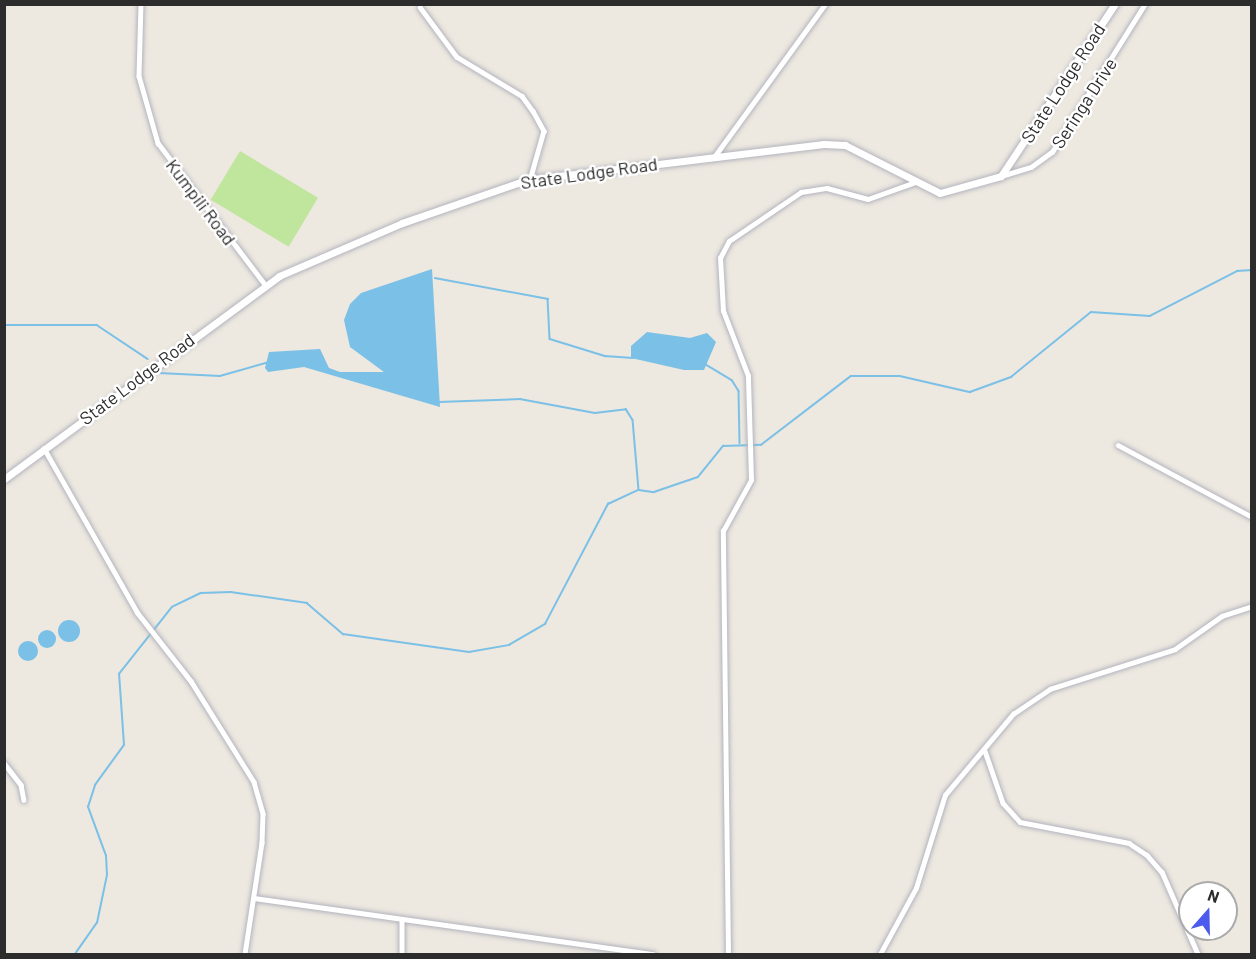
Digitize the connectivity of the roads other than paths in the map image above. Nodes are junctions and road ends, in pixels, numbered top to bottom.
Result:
1 (141, 4) edge
2 (825, 4) edge
3 (1115, 4) edge
4 (1145, 4) edge
5 (420, 7) dead end
6 (714, 157) junction
7 (1001, 176) junction
8 (530, 180) junction
9 (913, 183) junction
10 (266, 286) junction
11 (1118, 445) dead end
12 (44, 448) junction
13 (4, 479) edge
14 (1251, 517) edge
15 (1251, 606) edge
16 (985, 751) junction
17 (4, 763) edge
18 (24, 800) dead end
19 (254, 898) junction
20 (402, 921) junction
21 (245, 954) edge
22 (402, 954) edge
23 (653, 954) edge
24 (728, 954) edge
25 (880, 954) edge
26 (1198, 954) edge

1 - 10 street, Kumpili Road
2 - 6 street
3 - 7 street, State Lodge Road
4 - 7 street, Seringa Drive
5 - 8 street
6 - 8 street, State Lodge Road
6 - 9 street, State Lodge Road
7 - 9 street, State Lodge Road
8 - 10 street, State Lodge Road
9 - 24 street
10 - 12 street, State Lodge Road
11 - 14 street
12 - 13 street, State Lodge Road
12 - 19 street
15 - 16 street
16 - 25 street
16 - 26 street
17 - 18 street
19 - 20 street
19 - 21 street
20 - 22 street
20 - 23 street

